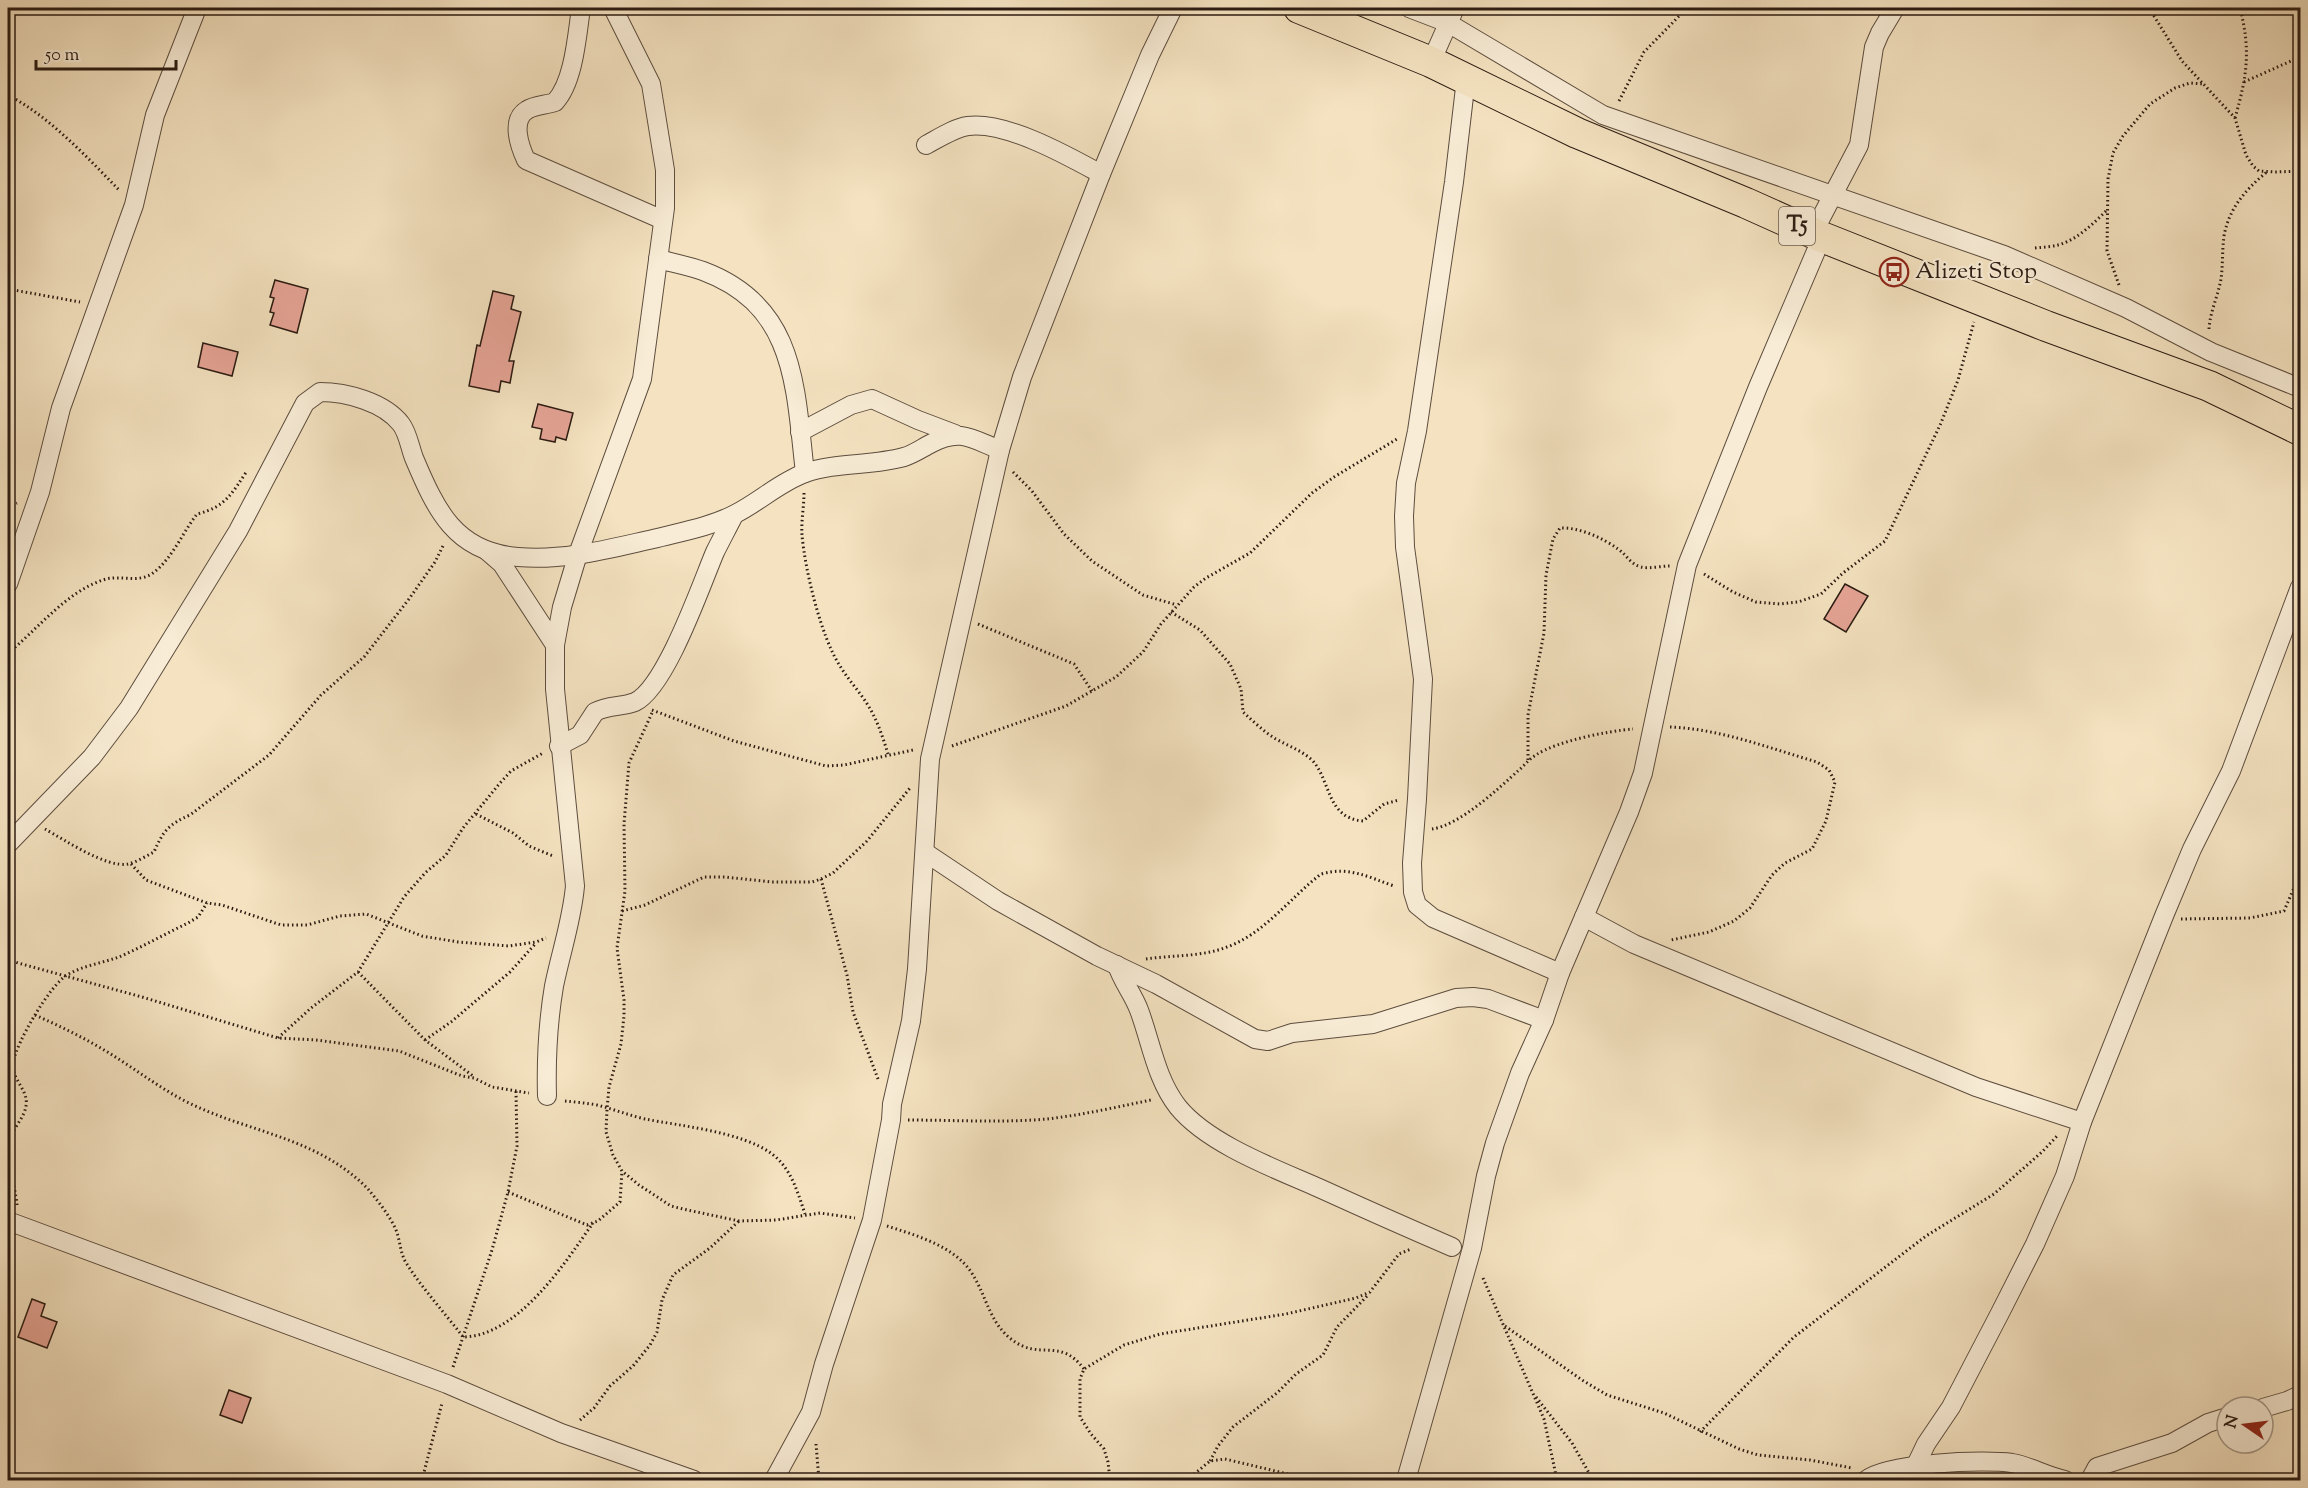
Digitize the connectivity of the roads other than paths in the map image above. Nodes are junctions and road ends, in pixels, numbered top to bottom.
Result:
1 (197, 8) edge
2 (581, 8) edge
3 (613, 8) edge
4 (1173, 8) edge
5 (1299, 8) edge
6 (1409, 8) edge
7 (1895, 8) edge
8 (1452, 15) edge
9 (1431, 62) junction
10 (1466, 79) junction
11 (926, 145) dead end
12 (1101, 174) junction
13 (1834, 194) junction
14 (663, 220) junction
15 (1817, 235) junction
16 (658, 259) junction
17 (2301, 388) edge
18 (2301, 430) edge
19 (800, 432) junction
20 (955, 434) junction
21 (999, 454) junction
22 (805, 473) junction
23 (734, 515) junction
24 (485, 550) junction
25 (578, 554) junction
26 (8, 584) edge
27 (2301, 587) edge
28 (555, 645) junction
29 (560, 747) junction
30 (8, 844) edge
31 (926, 853) junction
32 (1584, 917) junction
33 (1117, 965) junction
34 (1560, 973) junction
35 (1544, 1020) junction
36 (547, 1096) road end
37 (2078, 1120) junction
38 (12, 1223) edge
39 (1452, 1247) road end
40 (2301, 1395) edge
41 (2275, 1404) edge
42 (2215, 1421) edge
43 (1915, 1467) junction
44 (1872, 1477) edge
45 (2087, 1479) edge
46 (694, 1480) edge
47 (774, 1480) edge
48 (1406, 1480) edge
49 (2065, 1480) edge

1 - 26 street
2 - 14 street
3 - 14 street
4 - 12 street
5 - 9 highway, T5
6 - 8 street
7 - 13 street
8 - 9 street
8 - 13 street
9 - 10 highway, T5
10 - 15 highway, T5
10 - 34 street
11 - 12 street
12 - 21 street
13 - 15 street
13 - 17 street
14 - 16 street
15 - 18 highway, T5
15 - 32 street
16 - 19 street
16 - 25 street
19 - 20 street
19 - 22 street
20 - 21 street
20 - 22 street
21 - 31 street
22 - 23 street
23 - 25 street
23 - 29 street
24 - 25 street
24 - 28 street
24 - 30 street
25 - 28 street
27 - 37 street
28 - 29 street
29 - 36 street
31 - 33 street
31 - 47 street
32 - 34 street
32 - 37 street
33 - 35 street
33 - 39 street
34 - 35 street
35 - 48 street
37 - 43 street
38 - 46 street
40 - 41 street
42 - 45 street
43 - 44 street
43 - 49 street

